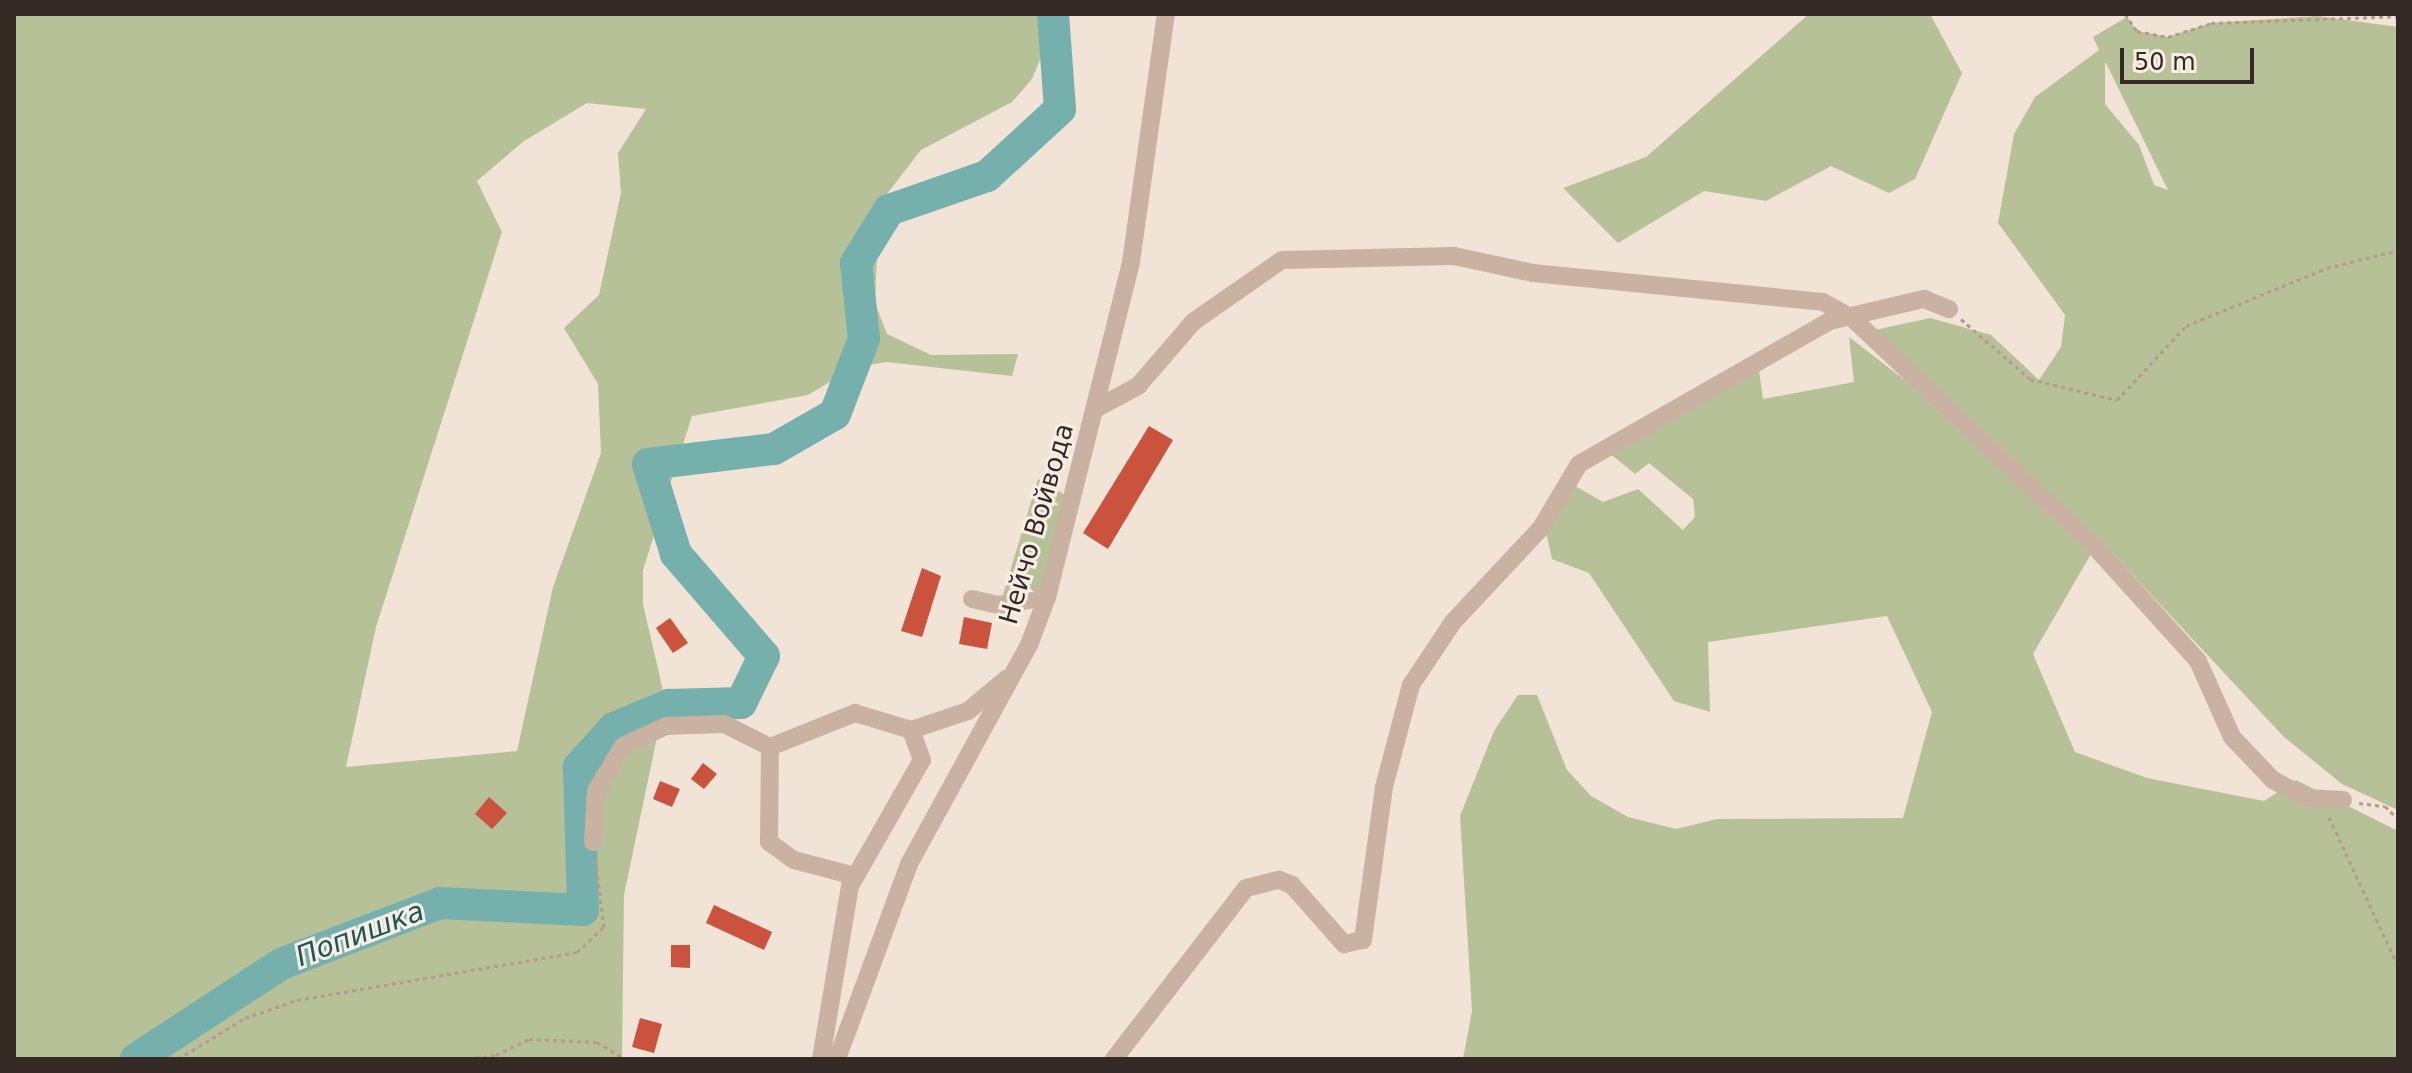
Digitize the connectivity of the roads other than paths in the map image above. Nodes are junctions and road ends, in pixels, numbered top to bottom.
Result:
1 (1166, 14) edge
2 (1949, 309) road end
3 (1852, 318) junction
4 (1097, 408) junction
5 (1047, 597) junction
6 (972, 599) dead end
7 (1014, 672) junction
8 (911, 730) junction
9 (770, 747) junction
10 (2343, 800) road end
11 (593, 842) road end
12 (855, 876) junction
13 (821, 1059) edge
14 (837, 1059) edge
15 (1114, 1059) edge

1 - 4 street, Нейчо Войвода
2 - 3 street
3 - 4 street
3 - 10 street
3 - 15 street
4 - 5 street, Нейчо Войвода
5 - 6 street
5 - 7 street, Нейчо Войвода
7 - 8 street
7 - 14 street, Нейчо Войвода
8 - 9 street
8 - 12 street
9 - 11 street
9 - 12 street
12 - 13 street

